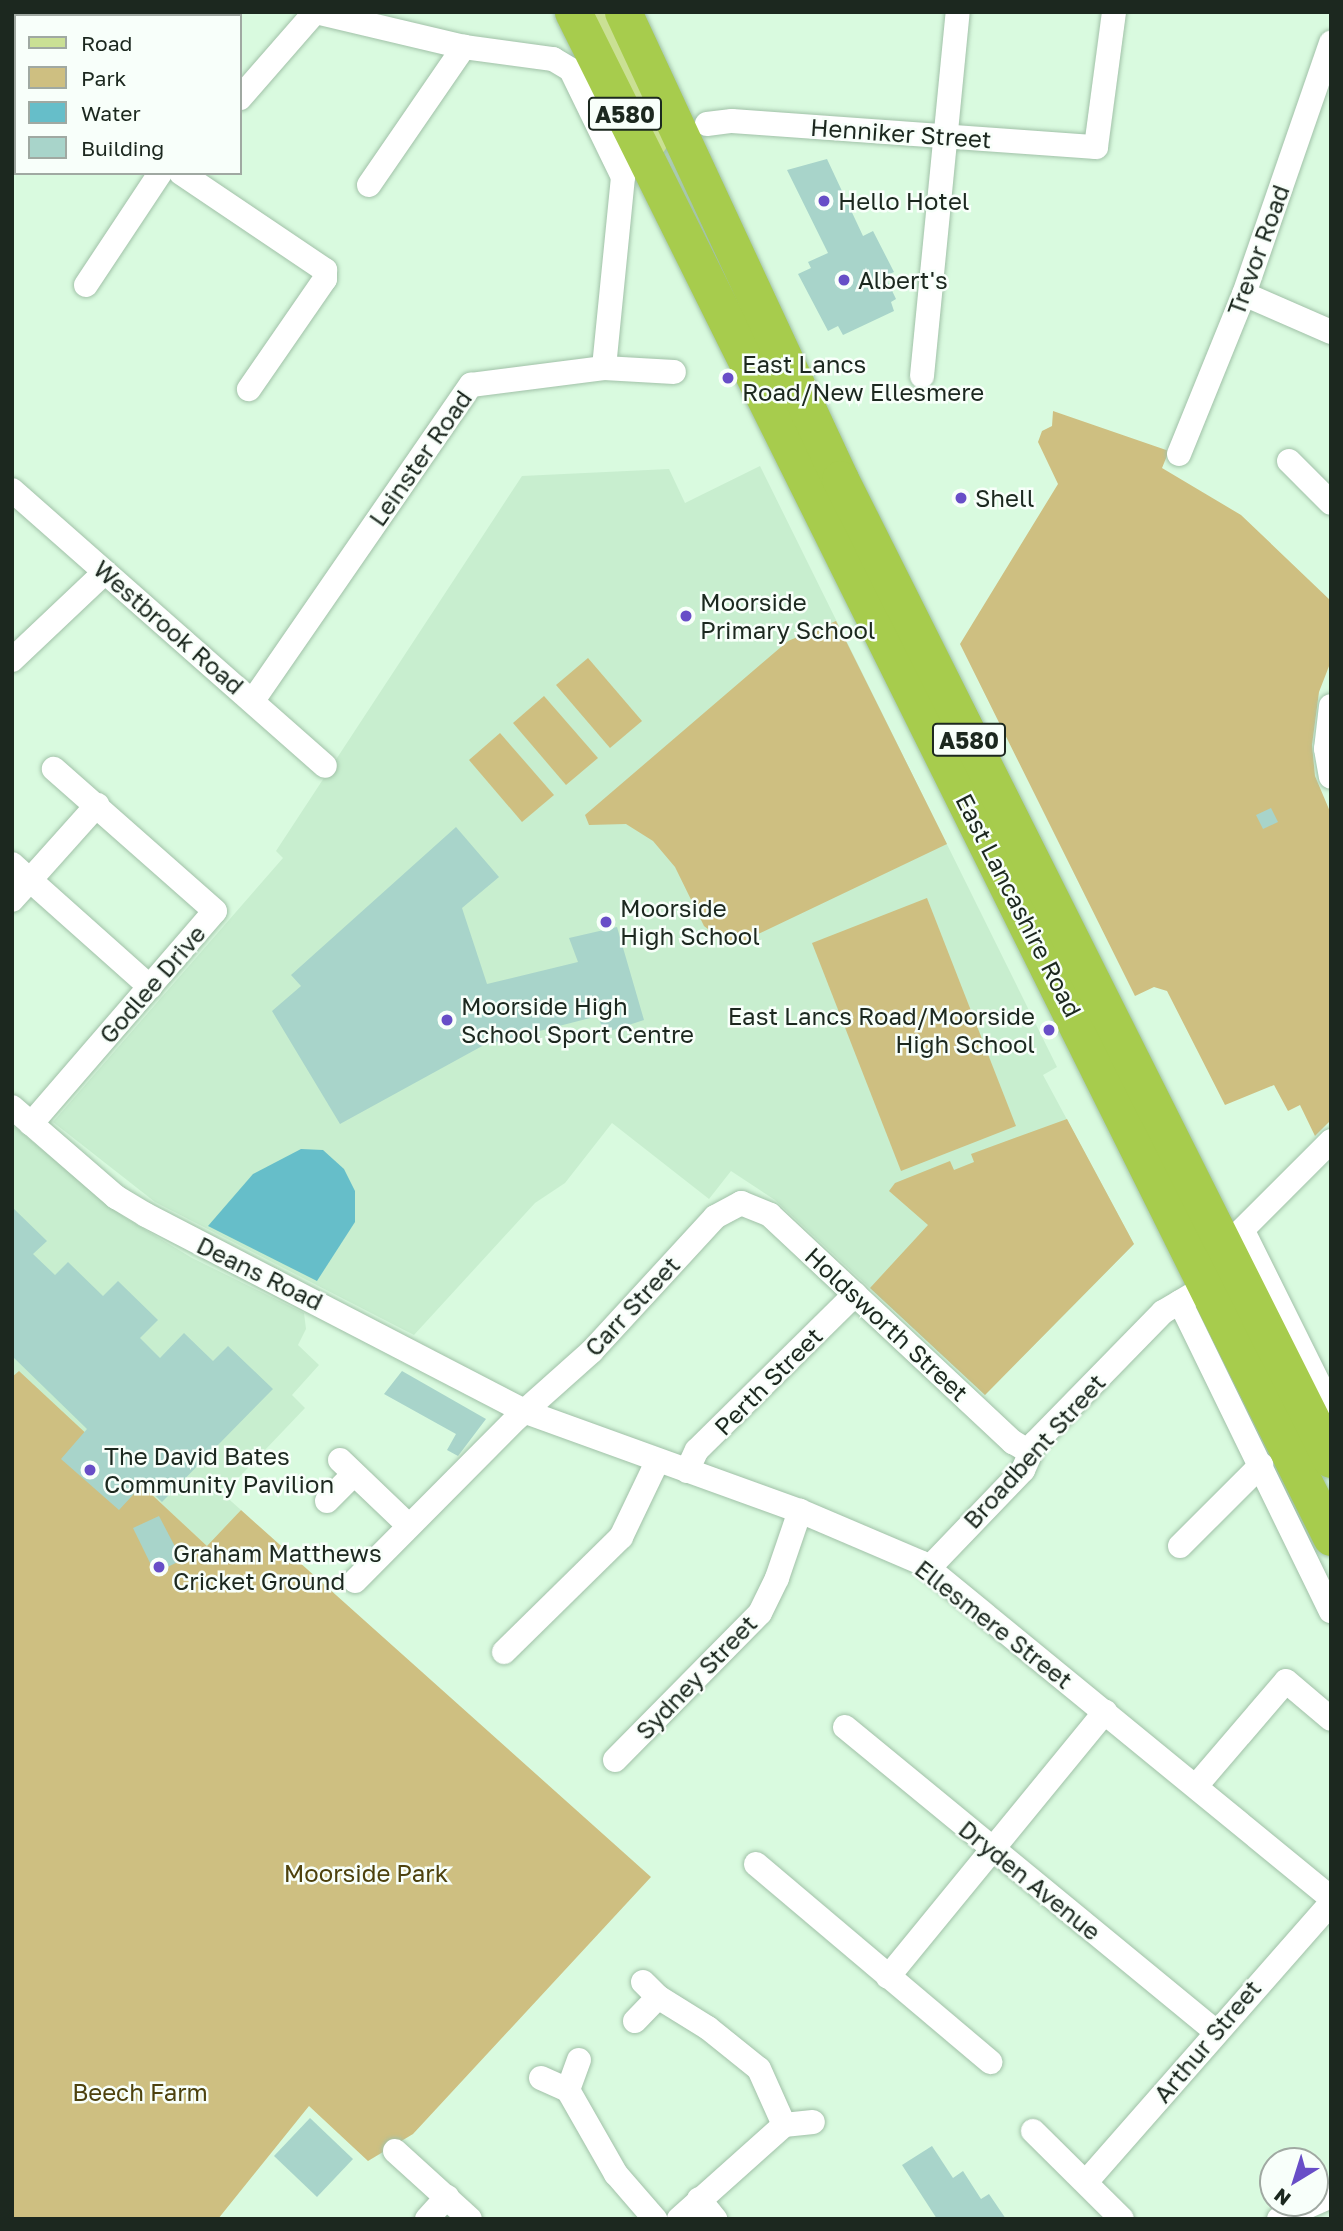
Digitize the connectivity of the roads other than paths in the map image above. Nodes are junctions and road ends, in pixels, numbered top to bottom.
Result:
1 (315, 12) edge
2 (573, 12) edge
3 (597, 12) edge
4 (623, 12) edge
5 (958, 12) edge
6 (1114, 12) edge
7 (1331, 43) edge
8 (464, 47) junction
9 (242, 96) edge
10 (707, 124) dead end
11 (946, 136) junction
12 (159, 175) edge
13 (184, 175) edge
14 (369, 185) dead end
15 (676, 216) junction
16 (86, 285) dead end
17 (1244, 294) junction
18 (1331, 332) edge
19 (604, 368) junction
20 (674, 372) dead end
21 (922, 376) dead end
22 (249, 389) dead end
23 (1180, 454) dead end
24 (1289, 461) dead end
25 (12, 490) edge
26 (1331, 503) edge
27 (105, 572) junction
28 (12, 660) edge
29 (254, 699) junction
30 (1331, 706) edge
31 (324, 766) dead end
32 (54, 769) dead end
33 (1331, 777) edge
34 (97, 805) junction
35 (21, 872) edge
36 (12, 900) edge
37 (150, 986) junction
38 (12, 1107) edge
39 (31, 1124) junction
40 (1331, 1141) edge
41 (741, 1203) joint
42 (1234, 1239) junction
43 (855, 1294) junction
44 (1194, 1294) junction
45 (1328, 1396) edge
46 (516, 1407) junction
47 (1031, 1452) junction
48 (1331, 1460) edge
49 (656, 1462) junction
50 (1261, 1465) junction
51 (687, 1471) junction
52 (327, 1500) dead end
53 (800, 1511) junction
54 (409, 1526) junction
55 (1331, 1537) edge
56 (1180, 1546) dead end
57 (929, 1568) junction
58 (355, 1581) dead end
59 (1331, 1611) edge
60 (504, 1652) dead end
61 (1105, 1712) junction
62 (1331, 1719) edge
63 (845, 1727) dead end
64 (615, 1760) dead end
65 (1196, 1786) junction
66 (992, 1849) junction
67 (756, 1864) dead end
68 (1331, 1900) edge
69 (888, 1977) junction
70 (635, 2021) dead end
71 (1216, 2032) junction
72 (579, 2060) dead end
73 (990, 2062) dead end
74 (541, 2078) dead end
75 (568, 2090) junction
76 (813, 2122) dead end
77 (783, 2125) junction
78 (1033, 2131) dead end
79 (395, 2151) dead end
80 (1092, 2187) junction
81 (1331, 2196) edge
82 (447, 2197) junction
83 (699, 2199) junction
84 (426, 2219) edge
85 (470, 2219) edge
86 (655, 2219) edge
87 (679, 2219) edge
88 (715, 2219) edge
89 (1122, 2219) edge
90 (1279, 2219) edge

1 - 8 street
1 - 9 street
2 - 15 highway, East Lancashire Road / A580
3 - 15 main road
4 - 42 highway, East Lancashire Road / A580
5 - 11 street
6 - 11 street, Henniker Street
7 - 17 street, Trevor Road
8 - 14 street
8 - 19 street
10 - 11 street, Henniker Street
11 - 21 street
12 - 16 street
13 - 22 street
15 - 44 highway, East Lancashire Road / A580
17 - 18 street
17 - 23 street, Trevor Road
19 - 20 street, Leinster Road
19 - 29 street, Leinster Road
24 - 26 street
25 - 27 street, Westbrook Road
27 - 28 street
27 - 29 street, Westbrook Road
29 - 31 street, Westbrook Road
30 - 33 street
32 - 34 street, Godlee Drive
34 - 35 street
34 - 37 street, Godlee Drive
35 - 36 street
35 - 37 street
37 - 39 street, Godlee Drive
38 - 39 street, Deans Road
39 - 46 street, Deans Road
40 - 42 street
41 - 43 street, Holdsworth Street
41 - 46 street, Carr Street
42 - 45 street
42 - 48 highway, East Lancashire Road / A580
43 - 47 street, Holdsworth Street
43 - 51 street, Perth Street
44 - 47 street, Broadbent Street
44 - 50 street
44 - 55 highway, East Lancashire Road / A580
46 - 49 street, Ellesmere Street
46 - 54 street, Carr Street
47 - 57 street, Broadbent Street
49 - 51 street, Ellesmere Street
49 - 60 street
50 - 56 street
50 - 59 street
51 - 53 street, Ellesmere Street
52 - 54 street
53 - 57 street, Ellesmere Street
53 - 64 street, Sydney Street
54 - 58 street, Carr Street
57 - 61 street, Ellesmere Street
61 - 65 street, Ellesmere Street
61 - 66 street
62 - 65 street
63 - 66 street, Dryden Avenue
65 - 68 street, Ellesmere Street
66 - 69 street
66 - 71 street, Dryden Avenue
67 - 69 street
68 - 71 street, Arthur Street
69 - 73 street
70 - 77 street
71 - 80 street, Arthur Street
72 - 75 street
74 - 75 street
75 - 86 street
76 - 77 street
77 - 83 street
78 - 80 street
79 - 82 street
80 - 89 street
81 - 90 street
82 - 84 street
82 - 85 street
83 - 87 street
83 - 88 street

